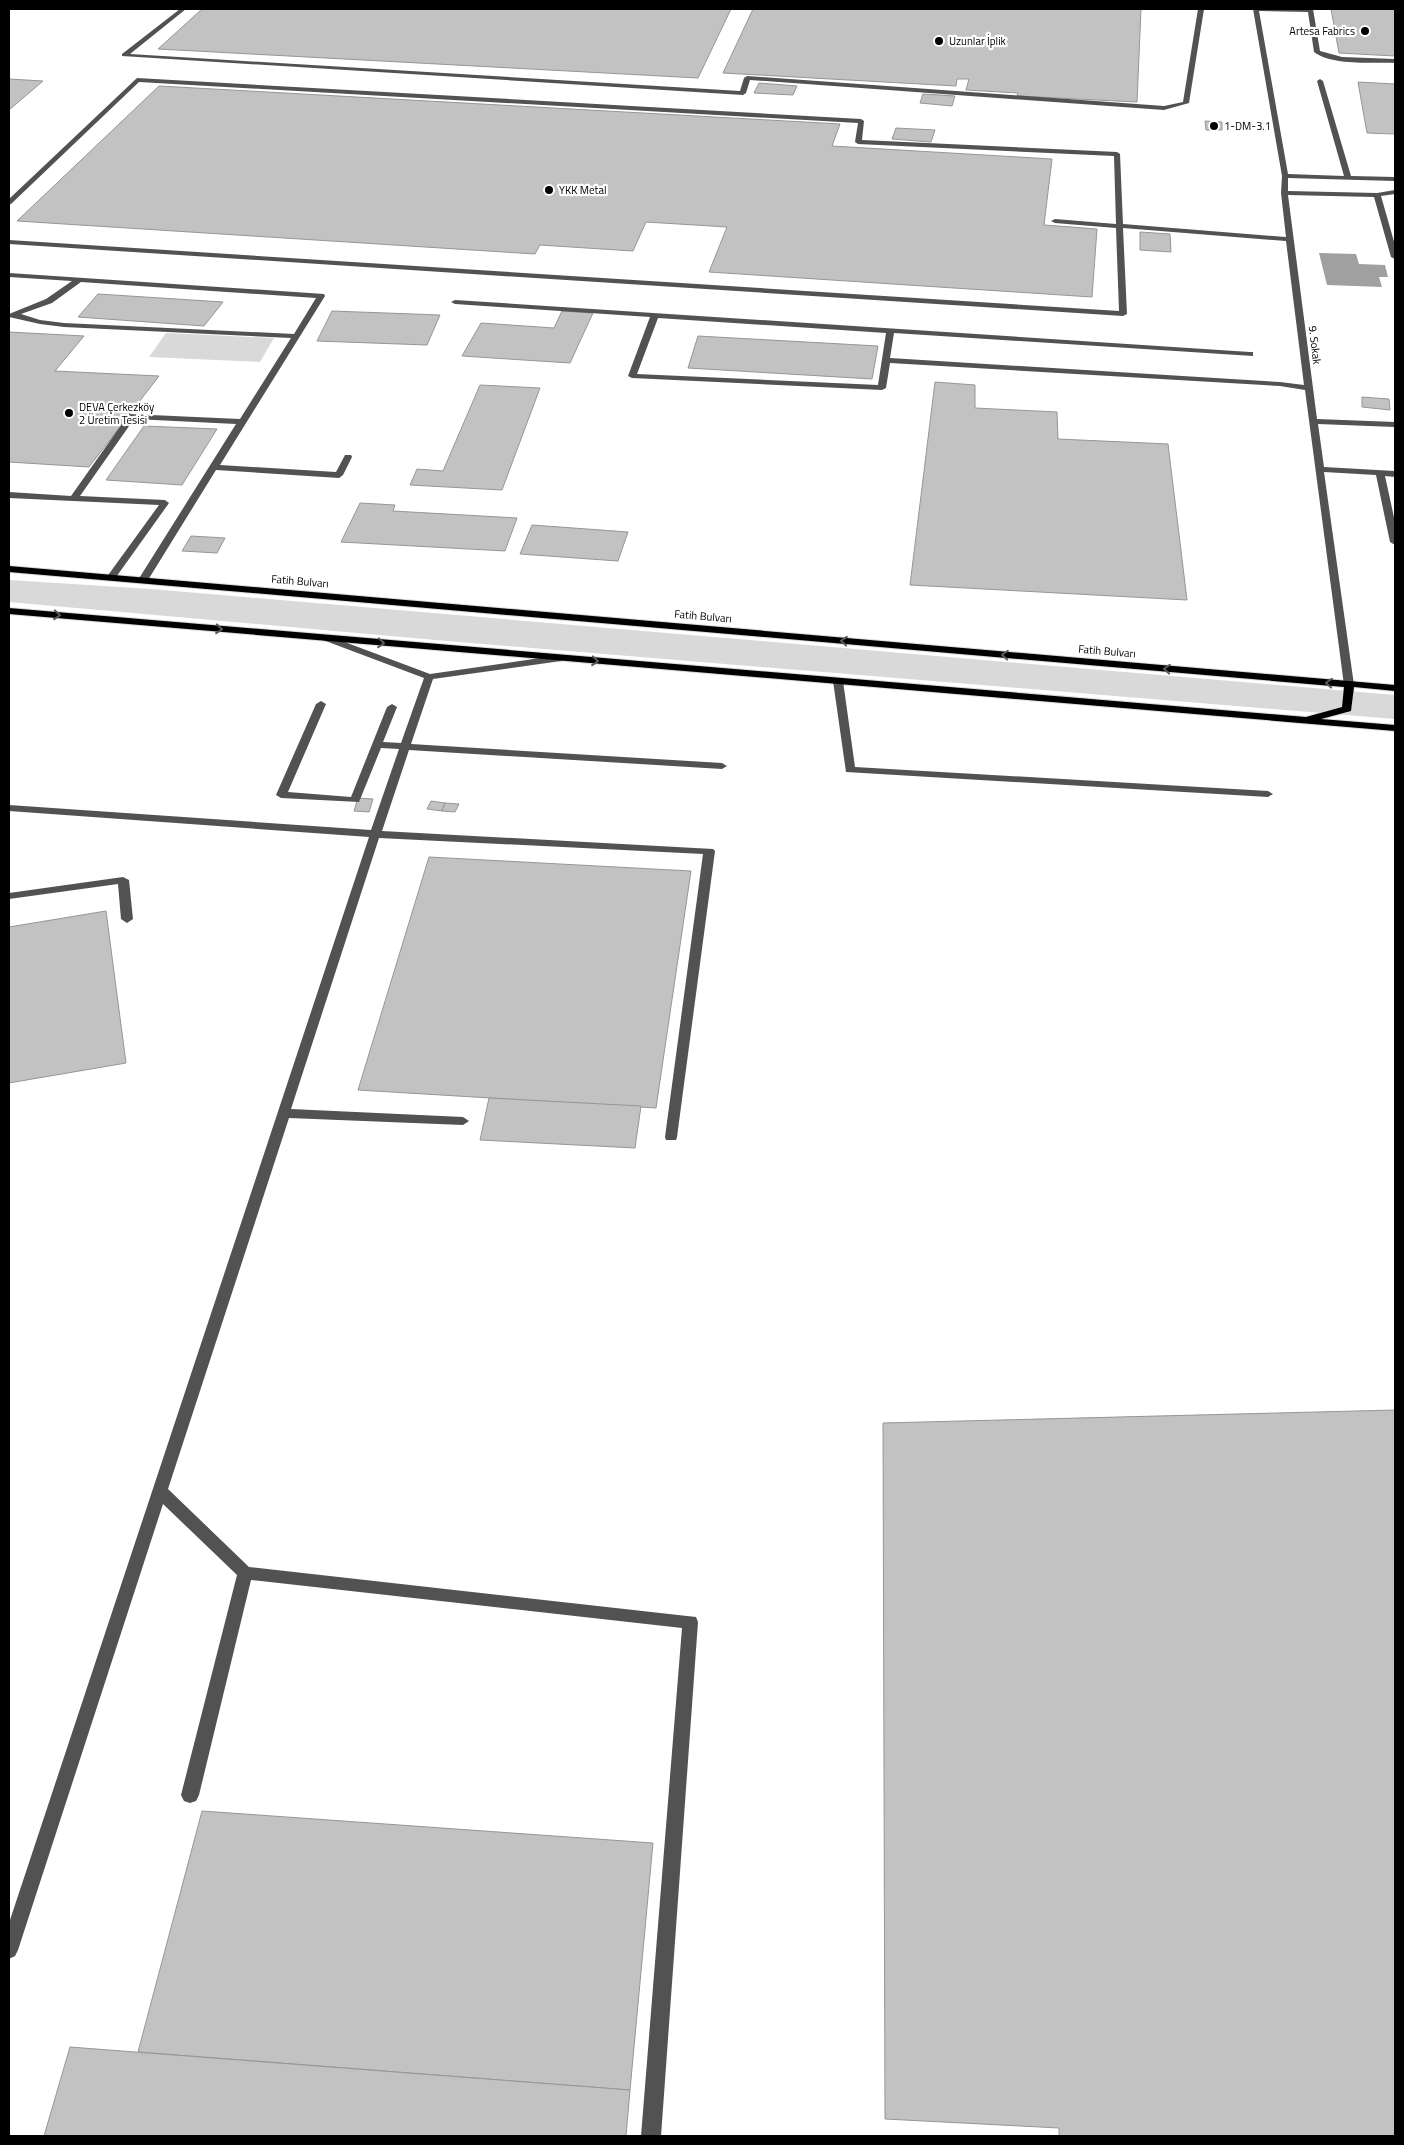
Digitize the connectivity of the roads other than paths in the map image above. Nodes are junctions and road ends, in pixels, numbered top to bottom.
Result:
1 (183, 9) edge
2 (1201, 9) edge
3 (1256, 9) edge
4 (1310, 9) edge
5 (1395, 60) edge
6 (1320, 81) dead end
7 (1285, 176) junction
8 (1348, 177) junction
9 (1395, 180) edge
10 (1395, 192) edge
11 (1284, 193) junction
12 (1377, 195) junction
13 (9, 203) edge
14 (1055, 221) dead end
15 (1120, 226) junction
16 (1290, 239) junction
17 (9, 242) edge
18 (1395, 258) edge
19 (9, 275) edge
20 (78, 281) junction
21 (454, 302) dead end
22 (11, 315) edge
23 (655, 315) junction
24 (890, 330) junction
25 (297, 336) junction
26 (1250, 354) dead end
27 (886, 360) junction
28 (1309, 388) junction
29 (1313, 421) junction
30 (242, 422) junction
31 (1395, 424) edge
32 (348, 457) dead end
33 (214, 467) junction
34 (1320, 469) junction
35 (1380, 473) junction
36 (1395, 474) edge
37 (9, 495) edge
38 (74, 498) junction
39 (1395, 542) edge
40 (9, 569) edge
41 (111, 578) junction
42 (143, 580) junction
43 (9, 611) edge
44 (326, 638) junction
45 (561, 658) junction
46 (429, 677) junction
47 (838, 681) junction
48 (1349, 685) junction
49 (1395, 688) edge
50 (321, 704) dead end
51 (392, 707) dead end
52 (1302, 720) junction
53 (1395, 728) edge
54 (378, 745) junction
55 (405, 746) junction
56 (722, 766) dead end
57 (1268, 794) dead end
58 (9, 808) edge
59 (375, 834) junction
60 (9, 896) edge
61 (127, 919) dead end
62 (284, 1113) junction
63 (464, 1121) dead end
64 (671, 1137) dead end
65 (160, 1491) junction
66 (245, 1573) junction
67 (190, 1795) dead end
68 (9, 1950) edge
69 (651, 2136) edge

1 - 2 street
3 - 4 street
3 - 7 street, 9. Sokak
4 - 5 street
6 - 8 street
7 - 8 street
7 - 11 street, 9. Sokak
8 - 9 street
10 - 12 street
11 - 12 street
11 - 16 street, 9. Sokak
12 - 18 street
13 - 15 street
14 - 15 street
15 - 16 street
15 - 17 street
16 - 28 street, 9. Sokak
19 - 20 street
20 - 22 street
20 - 25 street
21 - 23 street
22 - 25 street
23 - 24 street
23 - 27 street
24 - 26 street
24 - 27 street
25 - 30 street
27 - 28 street
28 - 29 street, 9. Sokak
29 - 31 street
29 - 34 street, 9. Sokak
30 - 33 street
30 - 38 street
32 - 33 street
33 - 42 street
34 - 35 street
34 - 48 street, 9. Sokak
35 - 36 street
35 - 39 street
37 - 38 street
38 - 41 street
40 - 41 main road, Fatih Bulvarı
41 - 42 main road, Fatih Bulvarı
48 -> 42 main road, Fatih Bulvarı
43 -> 44 main road
44 -> 45 main road
44 - 46 street
45 - 46 street
45 -> 47 main road
46 - 55 street
47 - 52 main road
47 - 57 street
48 - 49 main road, Fatih Bulvarı
48 - 52 main road
50 - 54 street
51 - 54 street
52 - 53 main road
54 - 55 street
55 - 56 street
55 - 59 street
58 - 59 street
59 - 62 street
59 - 64 street
60 - 61 street
62 - 63 street
62 - 65 street
65 - 66 street
65 - 68 street
66 - 67 street
66 - 69 street

